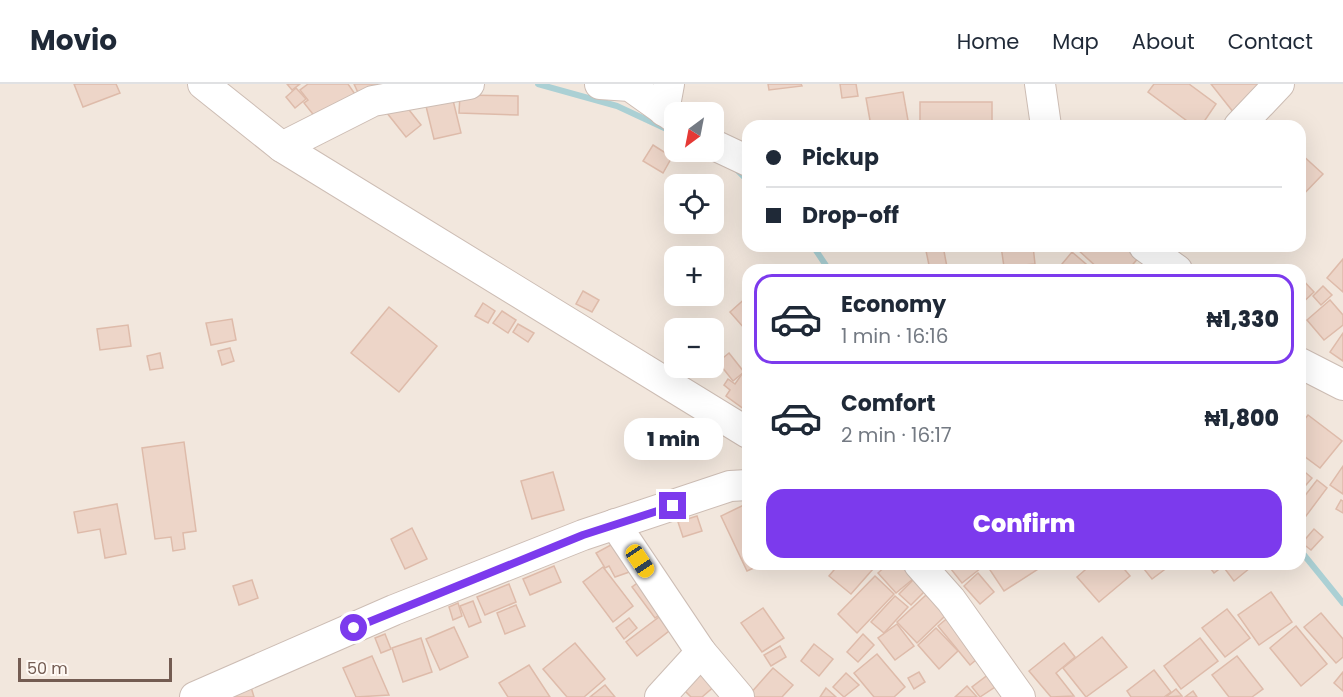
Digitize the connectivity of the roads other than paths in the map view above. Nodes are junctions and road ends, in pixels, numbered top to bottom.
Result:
1 (203, 84) edge
2 (469, 84) edge
3 (600, 84) edge
4 (1040, 84) edge
5 (1280, 84) edge
6 (665, 102) edge
7 (1045, 120) edge
8 (1245, 120) edge
9 (282, 147) junction
10 (724, 149) edge
11 (742, 157) edge
12 (1152, 252) edge
13 (1170, 264) edge
14 (1306, 366) edge
15 (1343, 385) edge
16 (742, 429) edge
17 (742, 485) edge
18 (615, 524) junction
19 (924, 570) edge
20 (700, 652) junction
21 (195, 697) edge
22 (660, 697) edge
23 (739, 697) edge
24 (1020, 697) edge

1 - 9 street
2 - 9 street
3 - 6 street
4 - 7 street
5 - 8 street
9 - 16 street
10 - 11 street
12 - 13 street
14 - 15 street
17 - 18 street
18 - 20 street
18 - 21 street
19 - 24 street
20 - 22 street
20 - 23 street

